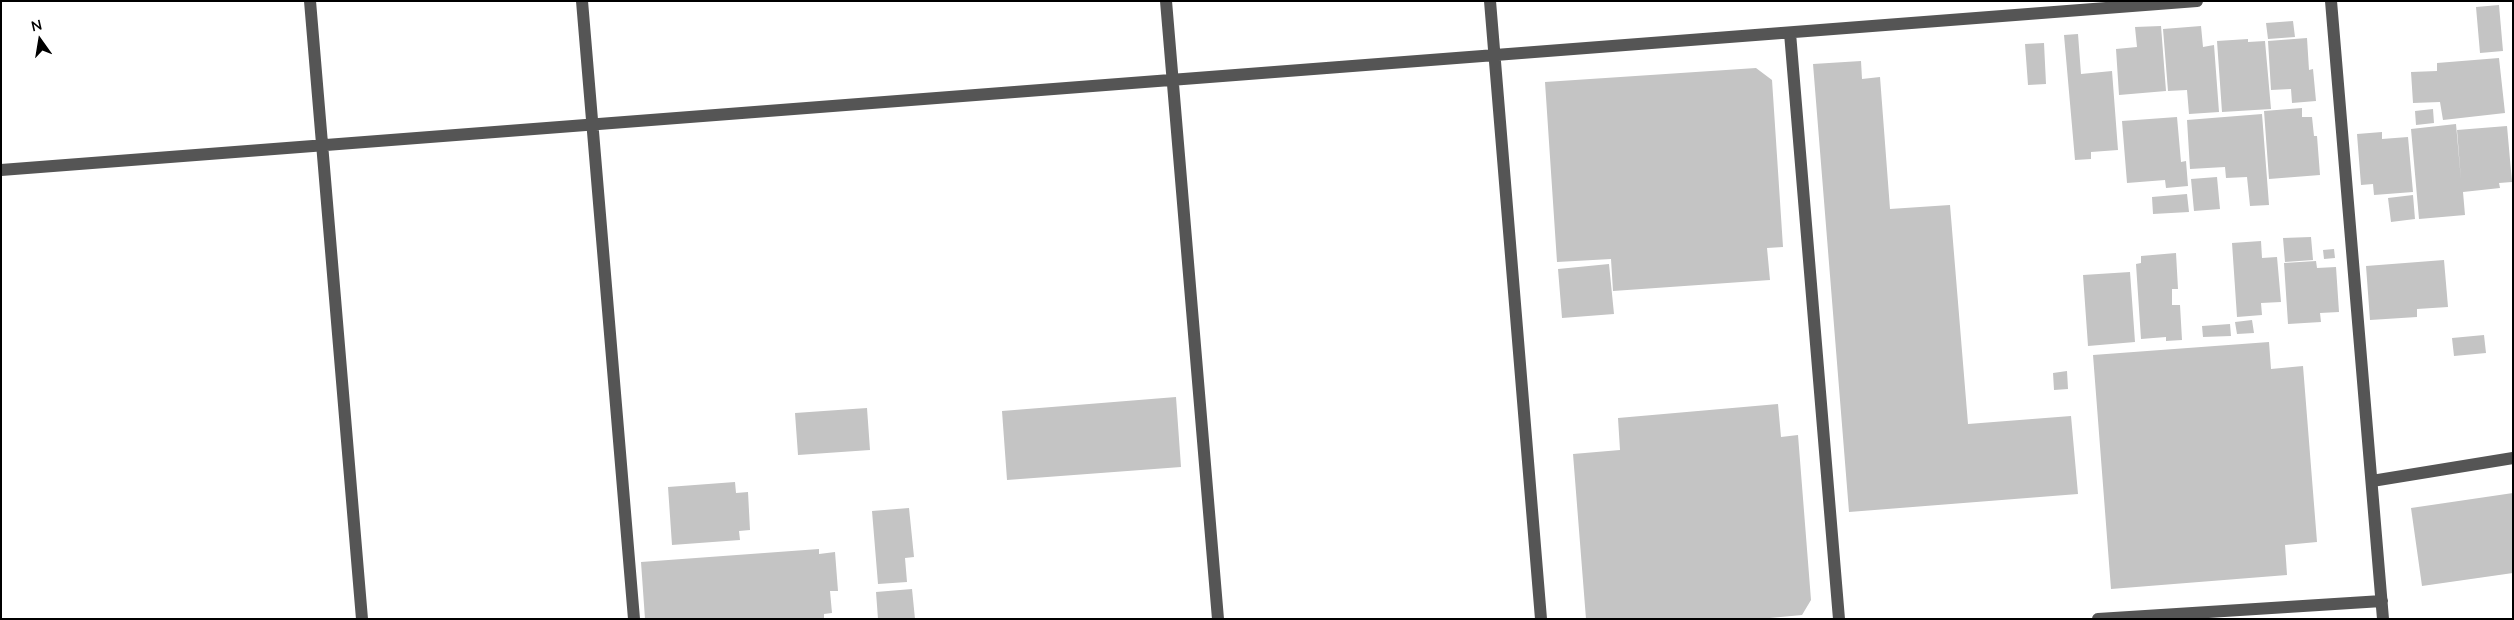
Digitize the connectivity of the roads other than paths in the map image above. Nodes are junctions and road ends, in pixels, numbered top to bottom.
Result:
1 (310, 1) edge
2 (582, 1) edge
3 (1166, 1) edge
4 (1490, 1) edge
5 (2197, 1) edge
6 (2331, 1) edge
7 (1790, 33) junction
8 (1494, 56) junction
9 (1172, 78) junction
10 (592, 126) junction
11 (322, 146) junction
12 (1, 170) edge
13 (2513, 458) edge
14 (2372, 481) junction
15 (2382, 601) junction
16 (362, 619) edge
17 (634, 619) edge
18 (1218, 619) edge
19 (1541, 619) edge
20 (1839, 619) edge
21 (2098, 619) edge
22 (2383, 619) edge

1 - 11 street
2 - 10 street
3 - 9 street
4 - 8 street
5 - 7 street
6 - 14 street
7 - 8 street
7 - 20 street
8 - 9 street
8 - 19 street
9 - 10 street
9 - 18 street
10 - 11 street
10 - 17 street
11 - 12 street
11 - 16 street
13 - 14 street
14 - 15 street
15 - 21 street
15 - 22 street

